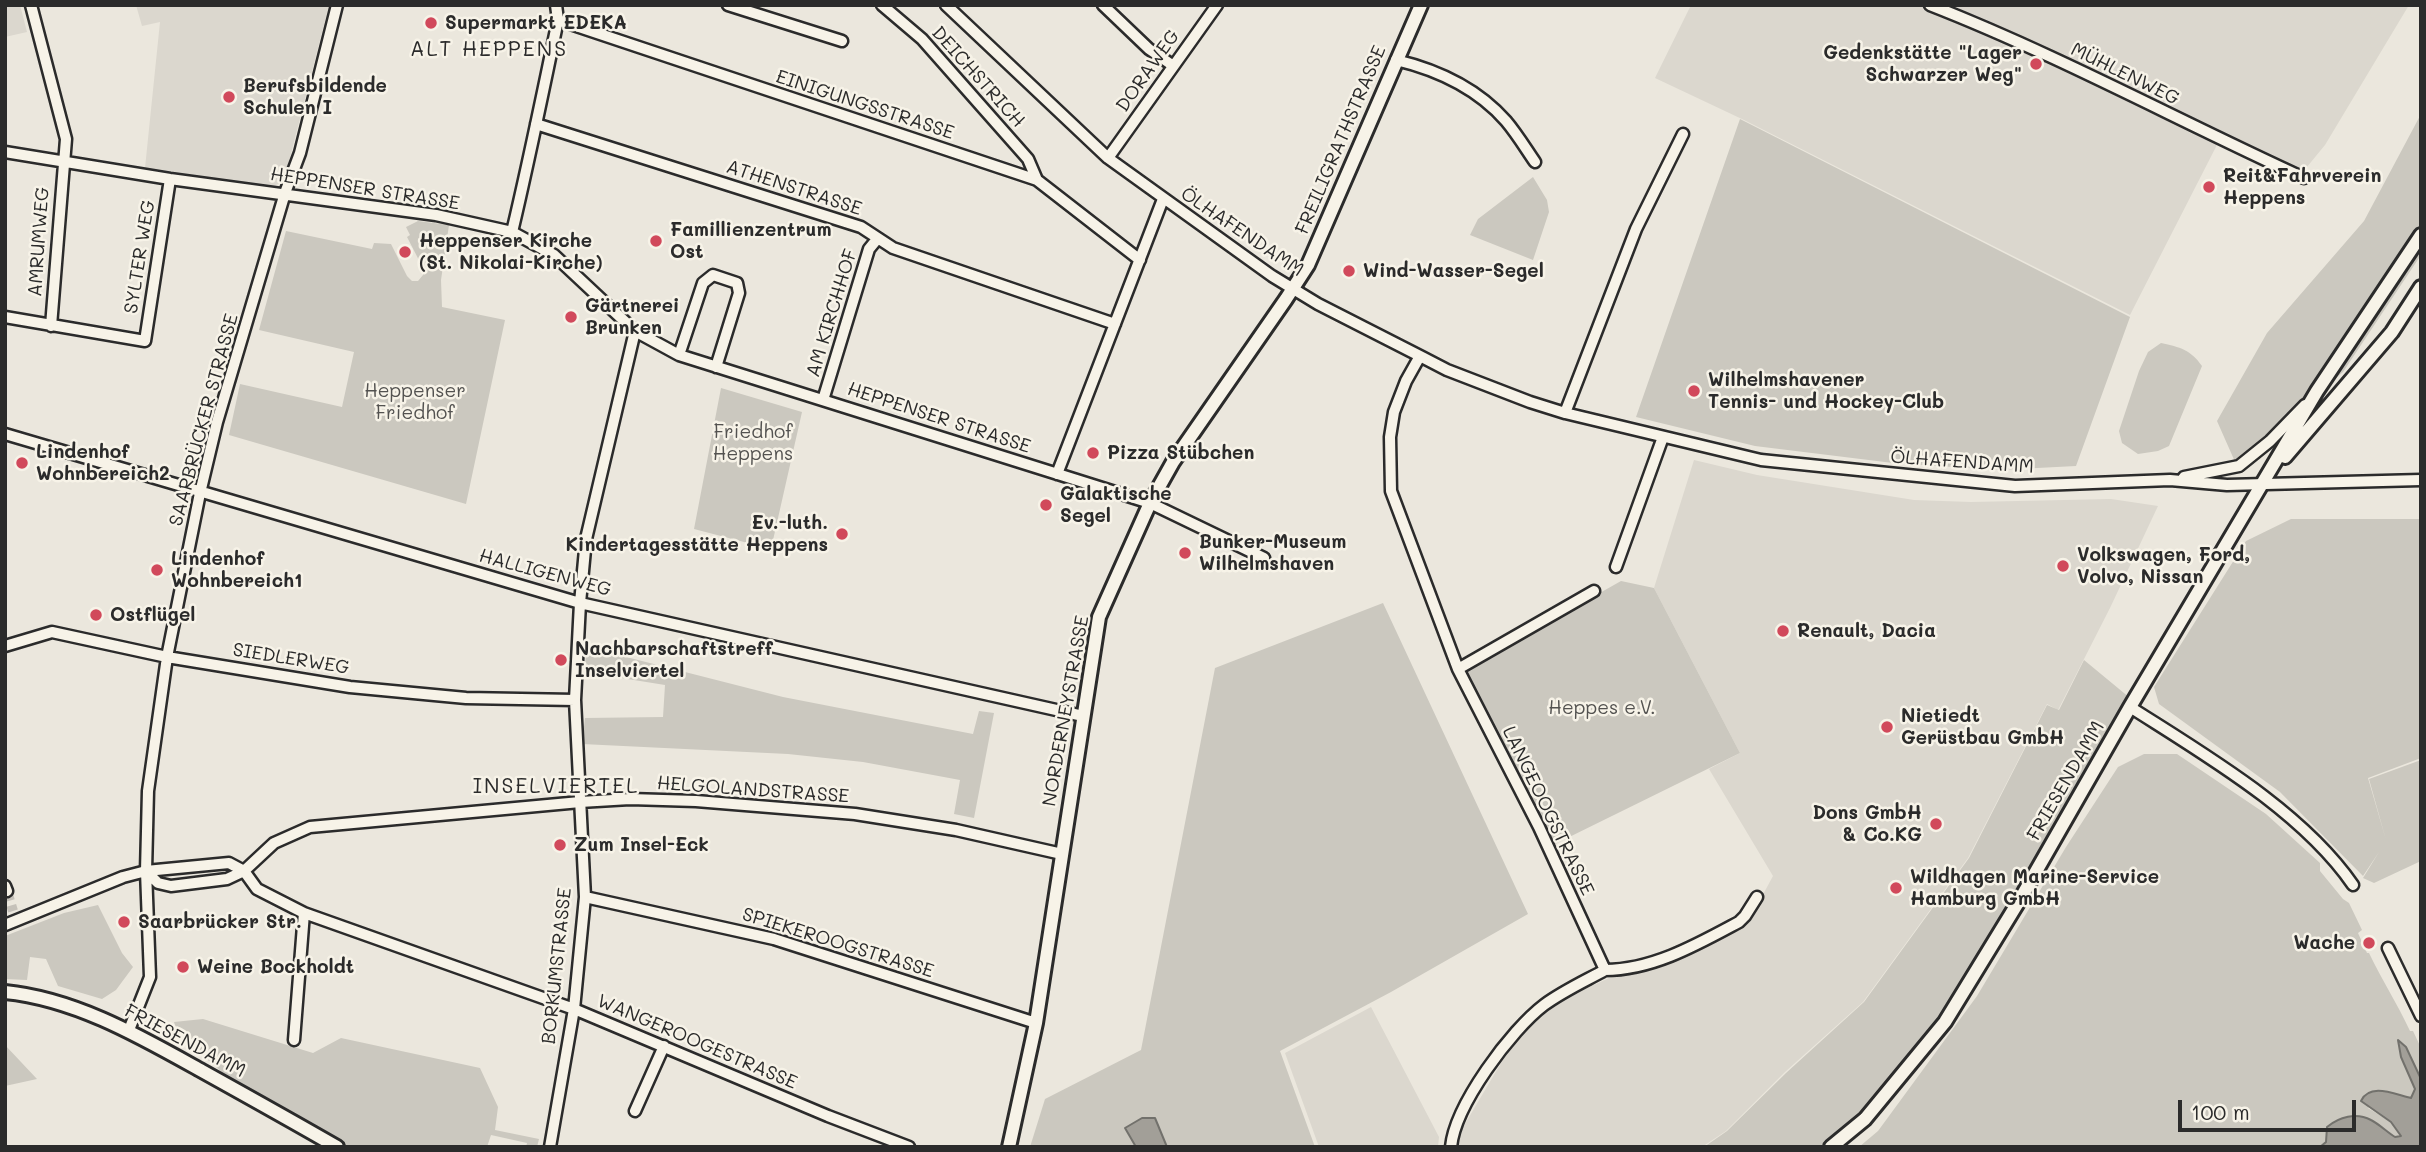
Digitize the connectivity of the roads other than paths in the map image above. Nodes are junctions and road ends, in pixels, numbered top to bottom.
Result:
1 (32, 5) edge
2 (337, 5) edge
3 (556, 5) edge
4 (729, 5) edge
5 (882, 5) edge
6 (946, 5) edge
7 (1103, 5) edge
8 (1217, 5) edge
9 (1421, 5) edge
10 (1930, 5) edge
11 (558, 20) junction
12 (842, 41) dead end
13 (1396, 60) junction
14 (1172, 65) junction
15 (536, 124) junction
16 (1682, 134) dead end
17 (5, 152) edge
18 (1108, 158) junction
19 (63, 160) junction
20 (1535, 162) dead end
21 (2304, 177) dead end
22 (170, 179) junction
23 (1037, 180) junction
24 (285, 193) junction
25 (1163, 199) junction
26 (512, 232) junction
27 (2421, 235) edge
28 (878, 238) junction
29 (1140, 260) junction
30 (2421, 287) edge
31 (1293, 289) junction
32 (5, 317) edge
33 (1115, 324) junction
34 (51, 326) junction
35 (635, 331) junction
36 (679, 355) junction
37 (1420, 356) junction
38 (716, 367) junction
39 (2317, 391) junction
40 (823, 400) junction
41 (1565, 413) junction
42 (5, 434) edge
43 (1663, 437) junction
44 (1057, 474) junction
45 (2170, 480) junction
46 (2421, 480) edge
47 (2262, 484) junction
48 (200, 493) junction
49 (1150, 503) junction
50 (1264, 558) dead end
51 (1616, 566) dead end
52 (1594, 591) dead end
53 (580, 603) junction
54 (5, 646) edge
55 (167, 657) junction
56 (1458, 669) junction
57 (575, 700) junction
58 (2130, 707) junction
59 (1083, 716) junction
60 (580, 802) junction
61 (1062, 855) junction
62 (146, 871) junction
63 (244, 871) junction
64 (2353, 885) dead end
65 (585, 897) junction
66 (1757, 897) dead end
67 (304, 914) junction
68 (5, 925) edge
69 (2388, 948) dead end
70 (1605, 970) junction
71 (5, 992) edge
72 (574, 1009) junction
73 (2421, 1016) edge
74 (1036, 1023) junction
75 (129, 1030) junction
76 (293, 1040) dead end
77 (664, 1046) junction
78 (635, 1111) dead end
79 (337, 1147) edge
80 (550, 1147) edge
81 (909, 1147) edge
82 (1009, 1147) edge
83 (1451, 1147) edge
84 (1831, 1147) edge

1 - 19 street, AMRUMWEG
2 - 24 street, SAARBRÜCKER STRASSE
3 - 11 street
4 - 12 street
5 - 23 street, DEICHSTRICH
6 - 18 street, ÖLHAFENDAMM
7 - 14 street
8 - 14 street, DORAWEG
9 - 13 main road, FREILIGRATHSTRASSE
10 - 21 street, MÜHLENWEG
11 - 15 street
11 - 23 street, EINIGUNGSSTRASSE
13 - 20 street
13 - 31 main road, FREILIGRATHSTRASSE
14 - 18 street, DORAWEG
15 - 26 street
15 - 28 street, ATHENSTRASSE
16 - 41 street
17 - 19 street, HEPPENSER STRASSE
18 - 25 street, ÖLHAFENDAMM
19 - 22 street, HEPPENSER STRASSE
19 - 34 street, AMRUMWEG
22 - 24 street, HEPPENSER STRASSE
22 - 34 street, SYLTER WEG
23 - 29 street, EINIGUNGSSTRASSE
24 - 26 street, HEPPENSER STRASSE
24 - 48 street, SAARBRÜCKER STRASSE
25 - 29 street
25 - 31 street, ÖLHAFENDAMM
26 - 35 street, HEPPENSER STRASSE
27 - 39 main road, FRIESENDAMM
28 - 33 street, ATHENSTRASSE
28 - 40 street, AM KIRCHHOF
29 - 33 street
30 - 47 main road, FRIESENDAMM
31 - 37 street, ÖLHAFENDAMM
31 - 49 main road, NORDERNEYSTRASSE
32 - 34 street
33 - 44 street
35 - 36 street, HEPPENSER STRASSE
35 - 53 street, BORKUMSTRASSE
36 - 38 street, HEPPENSER STRASSE
36 - 38 street
37 - 41 street, ÖLHAFENDAMM
37 - 56 street, LANGEOOGSTRASSE
38 - 40 street, HEPPENSER STRASSE
39 - 45 street, FRIESENDAMM
39 - 47 main road, FRIESENDAMM
40 - 44 street, HEPPENSER STRASSE
41 - 43 street, ÖLHAFENDAMM
42 - 48 street, HALLIGENWEG
43 - 45 street, ÖLHAFENDAMM
43 - 51 street
44 - 49 street, HEPPENSER STRASSE
45 - 47 street, ÖLHAFENDAMM
46 - 47 street, ÖLHAFENDAMM
47 - 58 main road, FRIESENDAMM
48 - 53 street, HALLIGENWEG
48 - 55 street, SAARBRÜCKER STRASSE
49 - 50 street, HEPPENSER STRASSE
49 - 59 main road, NORDERNEYSTRASSE
52 - 56 street
53 - 57 street, BORKUMSTRASSE
53 - 59 street, HALLIGENWEG
54 - 55 street, SIEDLERWEG
55 - 57 street, SIEDLERWEG
55 - 62 street, SAARBRÜCKER STRASSE
56 - 70 street, LANGEOOGSTRASSE
57 - 60 street, BORKUMSTRASSE
58 - 64 street
58 - 84 main road, FRIESENDAMM
59 - 61 main road, NORDERNEYSTRASSE
60 - 61 street, HELGOLANDSTRASSE
60 - 63 street, HELGOLANDSTRASSE
60 - 65 street, BORKUMSTRASSE
61 - 74 main road, NORDERNEYSTRASSE
62 - 63 street
62 - 63 street, HELGOLANDSTRASSE
62 - 68 street
62 - 75 street, SAARBRÜCKER STRASSE
63 - 67 street, WANGEROOGESTRASSE
65 - 72 street, BORKUMSTRASSE
65 - 74 street, SPIEKEROOGSTRASSE
66 - 70 street
67 - 72 street, WANGEROOGESTRASSE
67 - 76 street
69 - 73 street
70 - 83 street
71 - 75 main road, FRIESENDAMM
72 - 77 street, WANGEROOGESTRASSE
72 - 80 street, BORKUMSTRASSE
74 - 82 main road, NORDERNEYSTRASSE
75 - 79 main road, FRIESENDAMM
77 - 78 street
77 - 81 street, WANGEROOGESTRASSE

